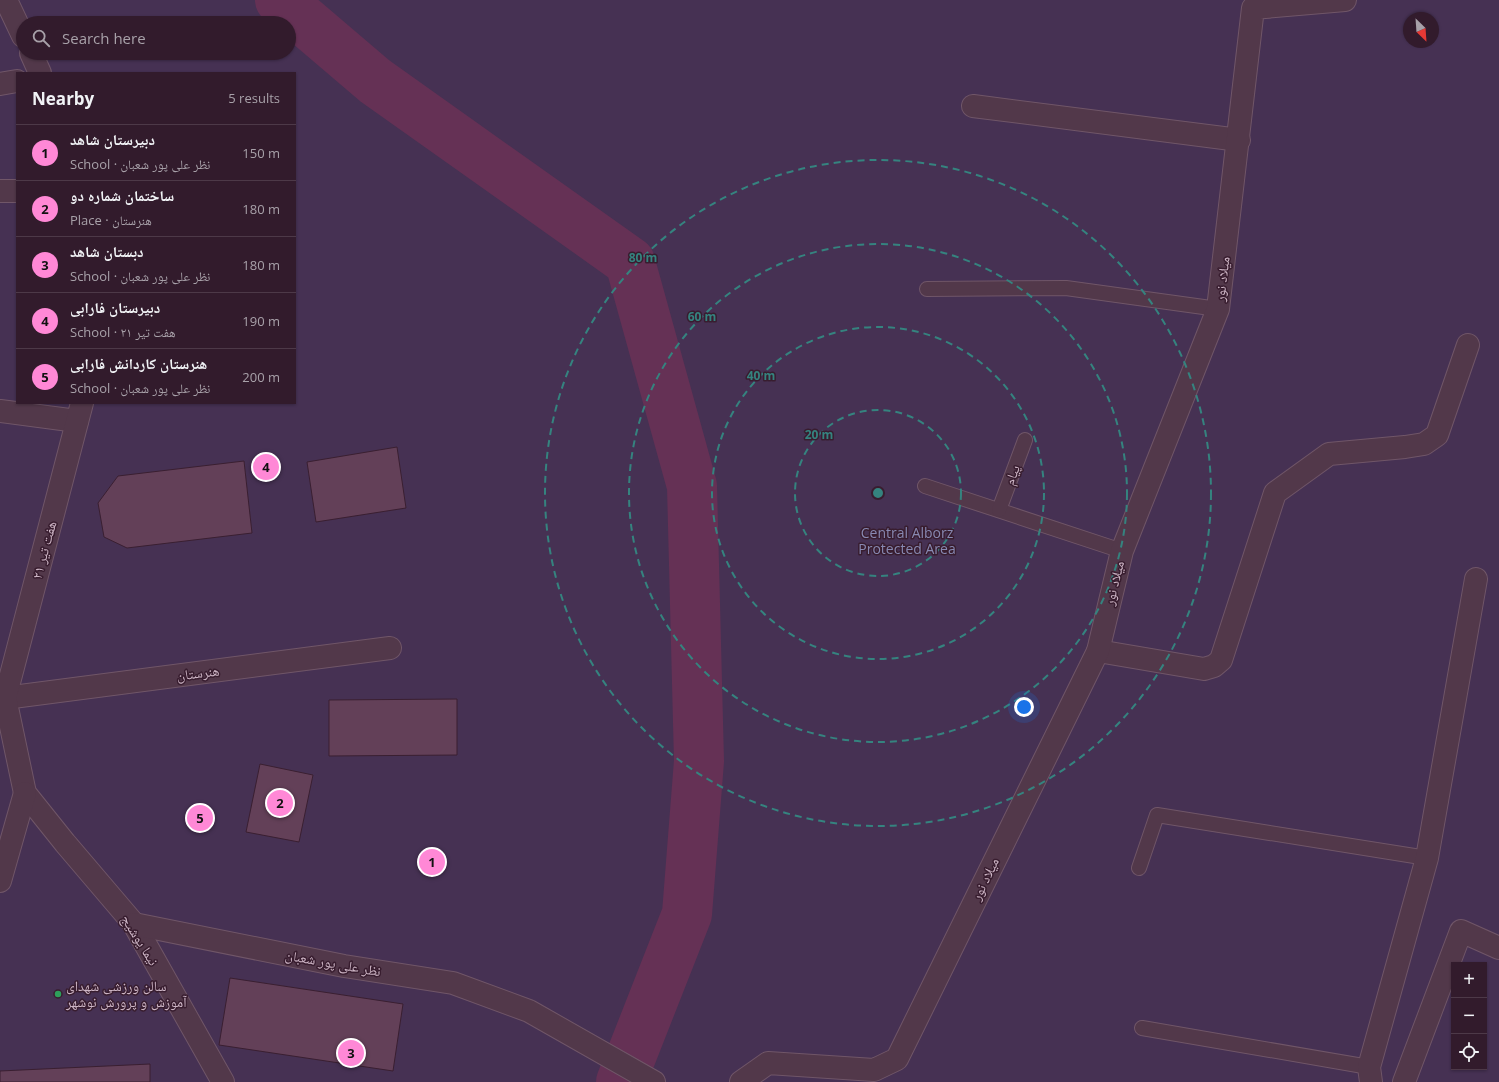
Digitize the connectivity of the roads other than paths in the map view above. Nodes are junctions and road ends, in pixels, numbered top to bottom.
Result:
1 (6, 0) edge
2 (1345, 0) edge
3 (1253, 4) edge
4 (16, 21) edge
5 (34, 60) edge
6 (40, 72) edge
7 (16, 81) edge
8 (0, 84) edge
9 (973, 106) dead end
10 (1239, 140) junction
11 (0, 191) edge
12 (16, 191) edge
13 (927, 289) dead end
14 (1218, 309) junction
15 (1468, 345) dead end
16 (0, 411) edge
17 (80, 412) edge
18 (1025, 440) dead end
19 (925, 486) dead end
20 (999, 510) junction
21 (1122, 551) junction
22 (1476, 579) dead end
23 (390, 648) dead end
24 (1098, 650) junction
25 (3, 698) edge
26 (25, 793) junction
27 (1427, 858) junction
28 (1139, 868) dead end
29 (0, 881) edge
30 (134, 924) junction
31 (1499, 948) edge
32 (1142, 1028) dead end
33 (1370, 1074) edge
34 (223, 1082) edge
35 (654, 1082) edge
36 (741, 1082) edge
37 (1404, 1082) edge

1 - 4 street
2 - 3 street, میلاد نور
3 - 10 street, میلاد نور
5 - 6 street
7 - 8 street
9 - 10 street
10 - 14 street, میلاد نور
11 - 12 street
13 - 14 lane
14 - 21 street, میلاد نور
15 - 24 street
16 - 17 street
17 - 25 street, هفت تیر ۲۱
18 - 20 lane, پیام
19 - 20 lane
20 - 21 lane
21 - 24 street, میلاد نور
22 - 27 street
23 - 25 street, هنرستان
24 - 36 street, میلاد نور
25 - 26 street
26 - 29 street
26 - 30 street, نیما یوشیج
27 - 28 lane
27 - 33 street
30 - 34 street, نیما یوشیج
30 - 35 street, نظر علی پور شعبان
31 - 37 street
32 - 33 lane

